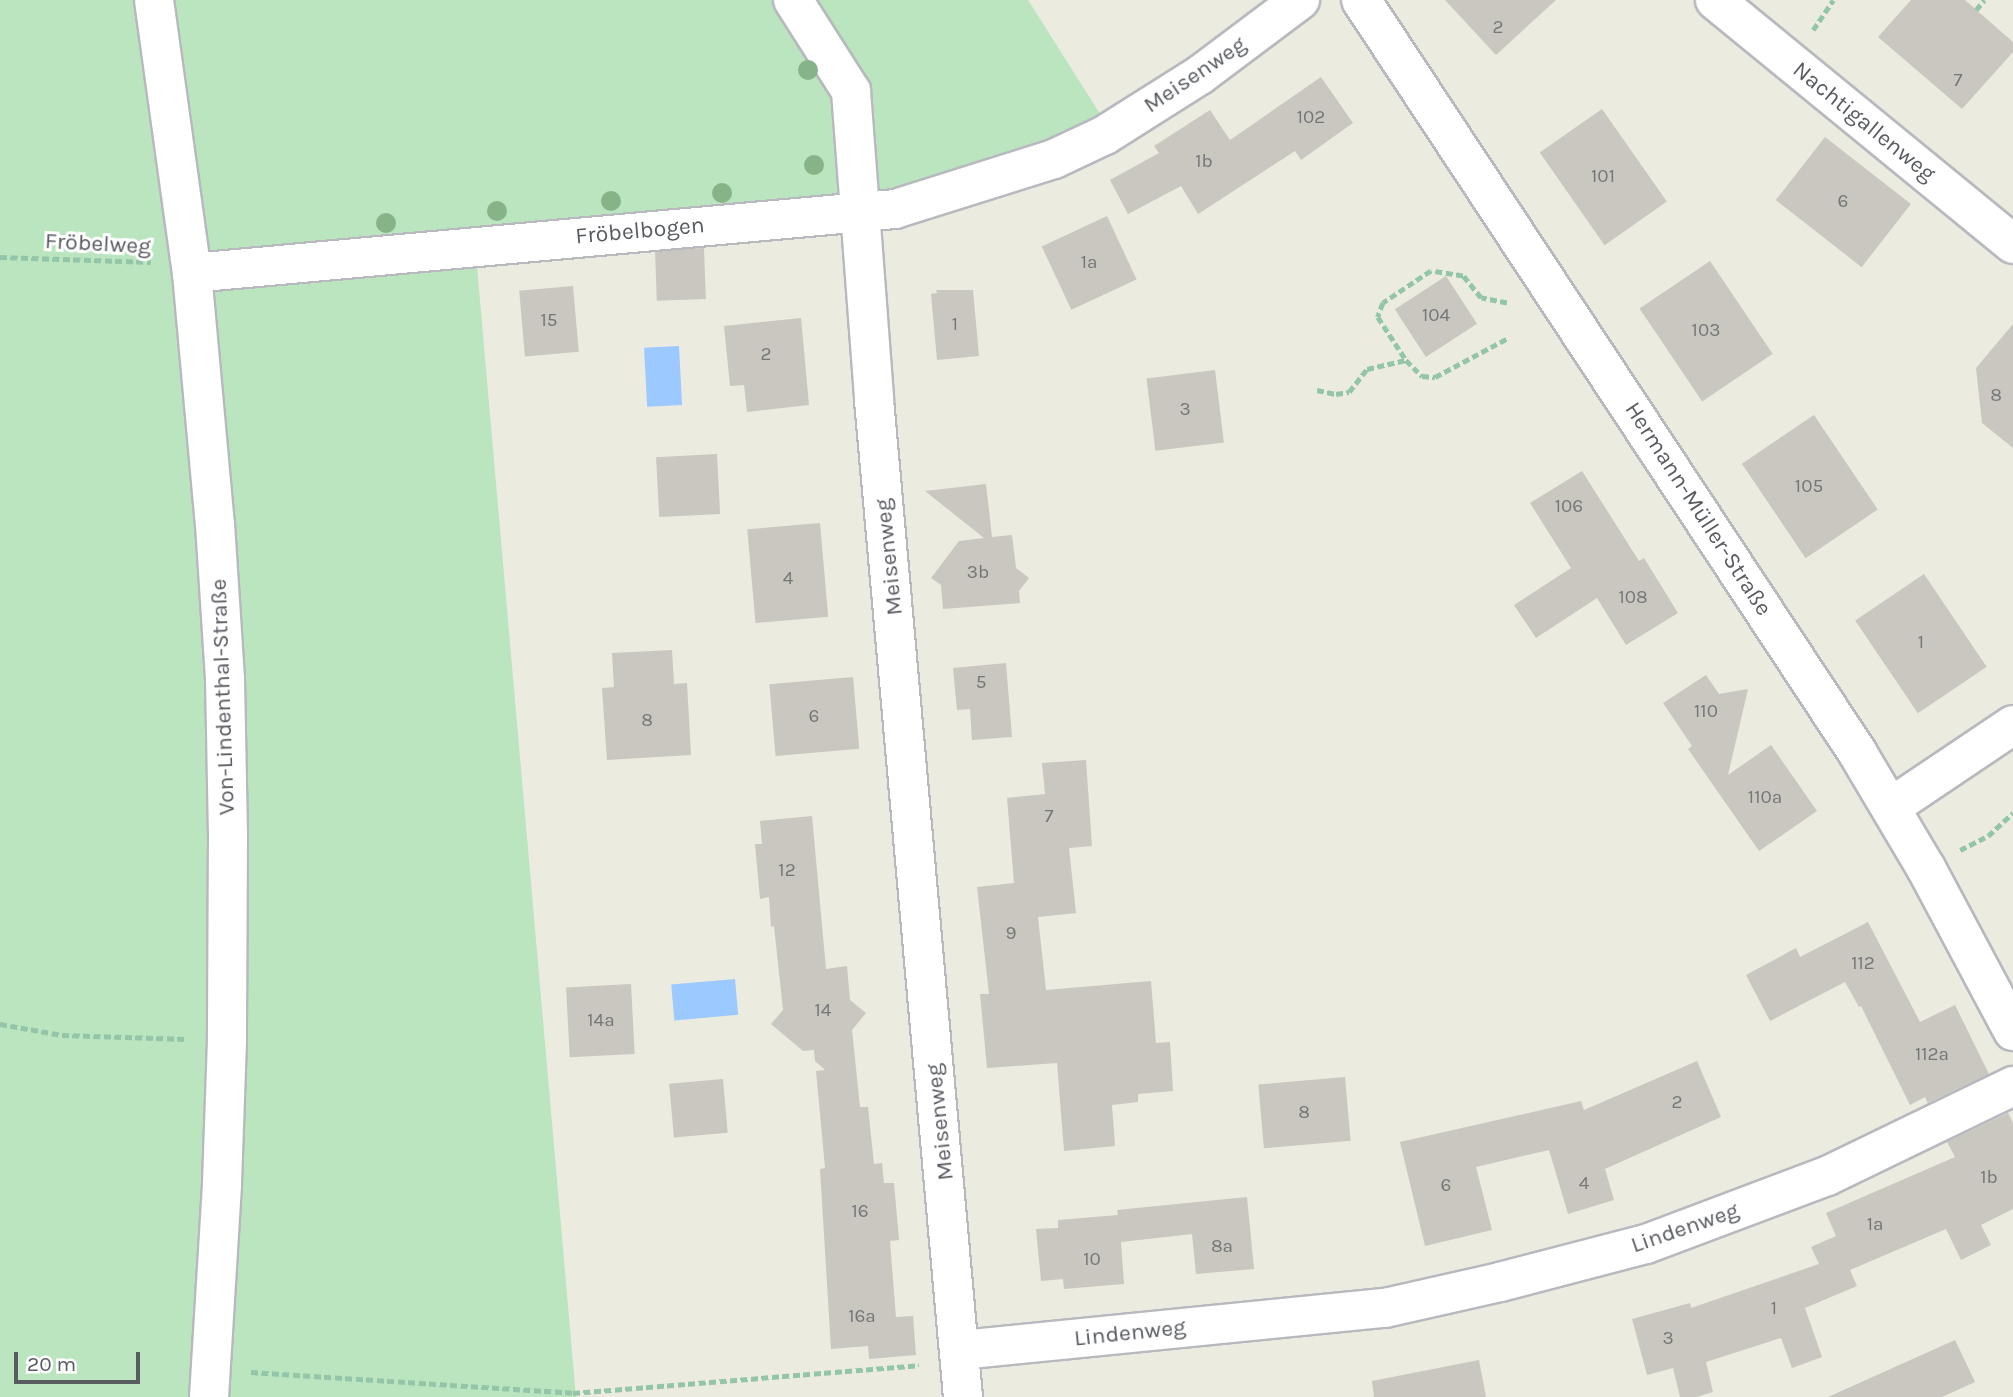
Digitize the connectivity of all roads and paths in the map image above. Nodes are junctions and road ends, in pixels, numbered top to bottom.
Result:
1 (154, 0) edge
2 (793, 0) edge
3 (1300, 0) edge
4 (1361, 0) edge
5 (1715, 0) edge
6 (1984, 0) edge
7 (1976, 10) dead end
8 (858, 213) junction
9 (2013, 244) edge
10 (0, 257) edge
11 (192, 274) junction
12 (1507, 303) dead end
13 (1508, 338) dead end
14 (1406, 360) junction
15 (1317, 390) dead end
16 (2013, 725) edge
17 (1892, 807) junction
18 (2013, 813) edge
19 (1926, 868) junction
20 (0, 1024) edge
21 (2013, 1031) edge
22 (160, 1039) dead end
23 (2013, 1086) edge
24 (961, 1350) junction
25 (210, 1383) edge
26 (963, 1397) edge

1 - 11 street, Von-Lindenthal-Straße
2 - 8 street
3 - 8 street, Meisenweg
4 - 17 street, Hermann-Müller-Straße
5 - 9 street, Nachtigallenweg
6 - 7 path
8 - 11 street, Fröbelbogen
8 - 24 street, Meisenweg
10 - 11 path, Fröbelweg
11 - 25 street, Von-Lindenthal-Straße
12 - 14 path
13 - 14 path
14 - 15 path
16 - 17 street
17 - 19 street, Hermann-Müller-Straße
18 - 19 path
19 - 21 street, Hermann-Müller-Straße
20 - 22 path
23 - 24 street, Lindenweg
24 - 25 path
24 - 26 street, Meisenweg

